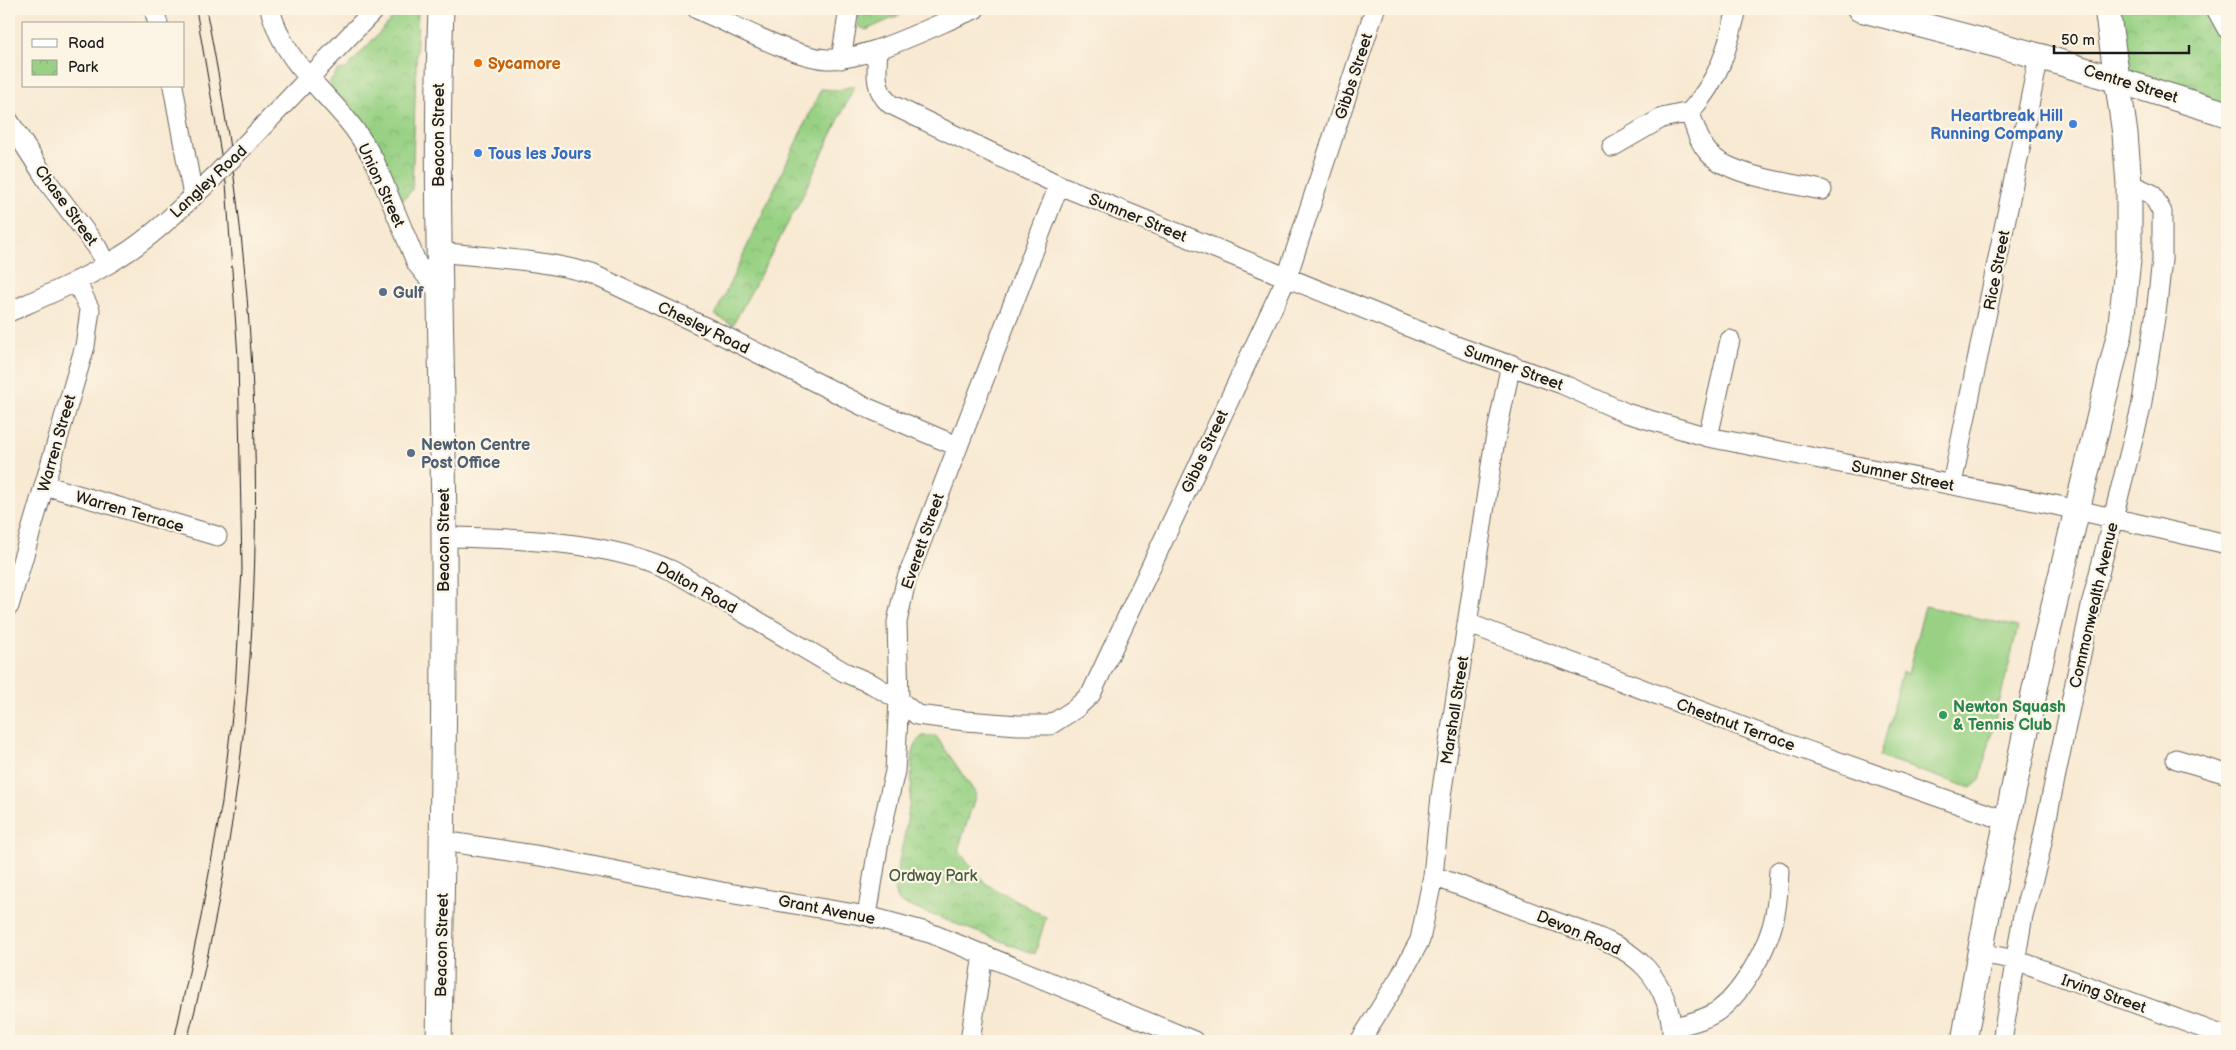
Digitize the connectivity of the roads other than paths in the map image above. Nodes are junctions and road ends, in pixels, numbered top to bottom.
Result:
1 (154, 9) edge
2 (270, 9) edge
3 (376, 9) edge
4 (441, 9) edge
5 (697, 9) edge
6 (849, 9) edge
7 (975, 9) edge
8 (1374, 9) edge
9 (1737, 9) edge
10 (1860, 9) edge
11 (2107, 9) edge
12 (2216, 9) edge
13 (157, 22) edge
14 (2227, 29) edge
15 (878, 49) junction
16 (2039, 56) junction
17 (841, 59) junction
18 (2118, 78) junction
19 (310, 79) junction
20 (173, 88) edge
21 (1690, 112) junction
22 (2227, 114) edge
23 (9, 121) edge
24 (1612, 147) dead end
25 (2129, 184) junction
26 (1059, 185) junction
27 (1822, 190) dead end
28 (193, 196) junction
29 (438, 252) junction
30 (106, 266) junction
31 (1287, 277) junction
32 (76, 281) junction
33 (440, 293) junction
34 (9, 312) edge
35 (1730, 340) dead end
36 (1510, 364) junction
37 (1708, 437) junction
38 (957, 446) junction
39 (1952, 484) junction
40 (44, 485) junction
41 (2078, 511) junction
42 (2113, 519) junction
43 (216, 536) dead end
44 (444, 537) junction
45 (2227, 544) edge
46 (9, 606) edge
47 (1467, 623) junction
48 (899, 700) junction
49 (2176, 759) dead end
50 (2227, 774) edge
51 (2007, 821) junction
52 (443, 841) junction
53 (1779, 871) dead end
54 (1433, 876) junction
55 (867, 916) junction
56 (1980, 953) junction
57 (983, 954) junction
58 (2016, 960) junction
59 (1672, 1035) edge
60 (2227, 1037) edge
61 (439, 1041) edge
62 (970, 1041) edge
63 (1194, 1041) edge
64 (1360, 1041) edge
65 (1964, 1041) edge
66 (2002, 1041) edge

1 - 13 street
2 - 19 street, Union Street
3 - 19 street, Langley Road
4 - 29 main road, Beacon Street
5 - 17 street
6 - 17 street
7 - 15 street
8 - 31 street, Gibbs Street
9 - 21 street
10 - 16 main road, Centre Street
11 - 18 main road
12 - 14 street
15 - 17 street
15 - 26 street, Sumner Street
16 - 18 main road, Centre Street
16 - 39 street, Rice Street
18 - 22 main road, Centre Street
18 - 25 main road
19 - 28 street, Langley Road, bridge
19 - 33 street, Union Street
20 - 28 street
21 - 24 street
21 - 27 street
23 - 30 street, Chase Street
25 - 41 main road
25 - 42 street, Commonwealth Avenue
26 - 31 street, Sumner Street
26 - 38 street, Everett Street
28 - 30 street, Langley Road
29 - 33 main road, Beacon Street
29 - 38 street, Chesley Road
30 - 32 street, Langley Road
31 - 36 street, Sumner Street
31 - 48 street, Gibbs Street
32 - 34 street, Langley Road
32 - 40 street, Warren Street
33 - 44 main road, Beacon Street
35 - 37 street
36 - 37 street, Sumner Street
36 - 47 street, Marshall Street
37 - 39 street, Sumner Street
38 - 48 street, Everett Street
39 - 41 street, Sumner Street
40 - 43 street, Warren Terrace
40 - 46 street, Warren Street
41 - 42 street, Sumner Street
41 - 51 main road
42 - 45 street, Sumner Street
42 - 58 street, Commonwealth Avenue
44 - 48 street, Dalton Road
44 - 52 main road, Beacon Street
47 - 51 street, Chestnut Terrace
47 - 54 street, Marshall Street
48 - 55 street, Everett Street
49 - 50 street
51 - 56 main road
52 - 55 street, Grant Avenue
52 - 61 main road, Beacon Street
53 - 59 street
54 - 59 street, Devon Road
54 - 64 street, Marshall Street
55 - 57 street, Grant Avenue
56 - 58 street, Irving Street
56 - 65 main road
57 - 62 street
57 - 63 street, Grant Avenue
58 - 60 street, Irving Street
58 - 66 street, Commonwealth Avenue

